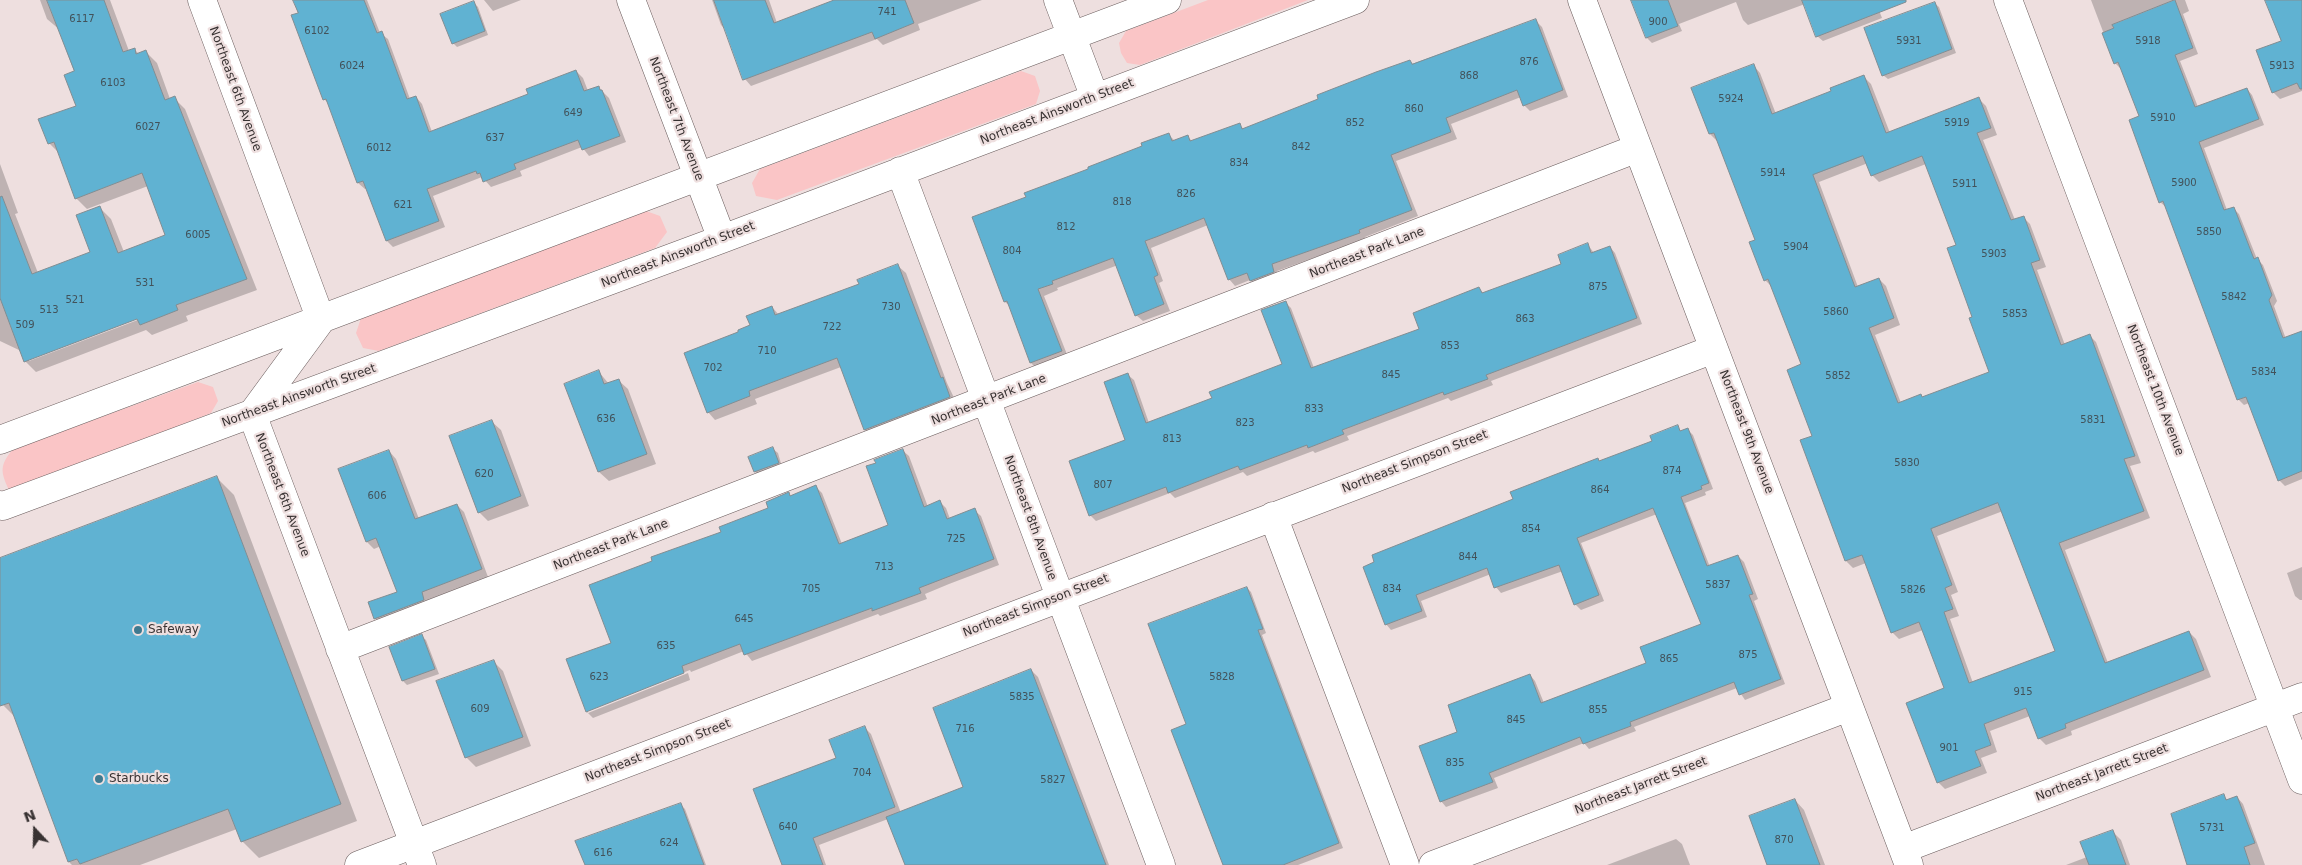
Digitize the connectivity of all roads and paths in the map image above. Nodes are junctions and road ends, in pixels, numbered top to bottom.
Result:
1 (202, 0) edge
2 (631, 0) edge
3 (1058, 0) edge
4 (1167, 0) edge
5 (1355, 0) edge
6 (1582, 0) edge
7 (2008, 0) edge
8 (1072, 36) junction
9 (1095, 98) junction
10 (1638, 148) junction
11 (900, 172) junction
12 (698, 177) junction
13 (722, 239) junction
14 (321, 320) junction
15 (1714, 349) junction
16 (987, 401) junction
17 (252, 414) junction
18 (0, 440) edge
19 (0, 505) edge
20 (1273, 516) junction
21 (1059, 597) junction
22 (340, 649) junction
23 (2302, 697) edge
24 (1849, 707) junction
25 (2274, 707) junction
26 (2302, 780) edge
27 (418, 855) edge
28 (1906, 857) edge
29 (359, 865) edge
30 (1162, 865) edge
31 (1405, 865) edge
32 (1433, 865) edge

1 - 14 street, Northeast 6th Avenue
2 - 12 street, Northeast 7th Avenue
3 - 8 street
4 - 8 street
5 - 9 street, Northeast Ainsworth Street
6 - 10 street, Northeast 9th Avenue
7 - 25 street, Northeast 10th Avenue
8 - 9 street
8 - 12 street
9 - 11 street, Northeast Ainsworth Street
10 - 15 street, Northeast 9th Avenue
10 - 16 street, Northeast Park Lane
11 - 13 street, Northeast Ainsworth Street
11 - 16 street, Northeast 8th Avenue
12 - 13 street, Northeast 7th Avenue
12 - 14 street
13 - 17 street, Northeast Ainsworth Street
14 - 17 street
14 - 18 street
15 - 20 street, Northeast Simpson Street
15 - 24 street, Northeast 9th Avenue
16 - 21 street, Northeast 8th Avenue
16 - 22 street, Northeast Park Lane
17 - 19 street, Northeast Ainsworth Street
17 - 22 street, Northeast 6th Avenue
20 - 21 street, Northeast Simpson Street
20 - 31 street
21 - 27 street, Northeast Simpson Street
21 - 30 street, Northeast 8th Avenue
22 - 27 street, Northeast 6th Avenue
23 - 25 street, Northeast Jarrett Street
24 - 28 street, Northeast 9th Avenue
24 - 32 street, Northeast Jarrett Street
25 - 26 street, Northeast 10th Avenue
25 - 28 street, Northeast Jarrett Street
27 - 29 street, Northeast Simpson Street

